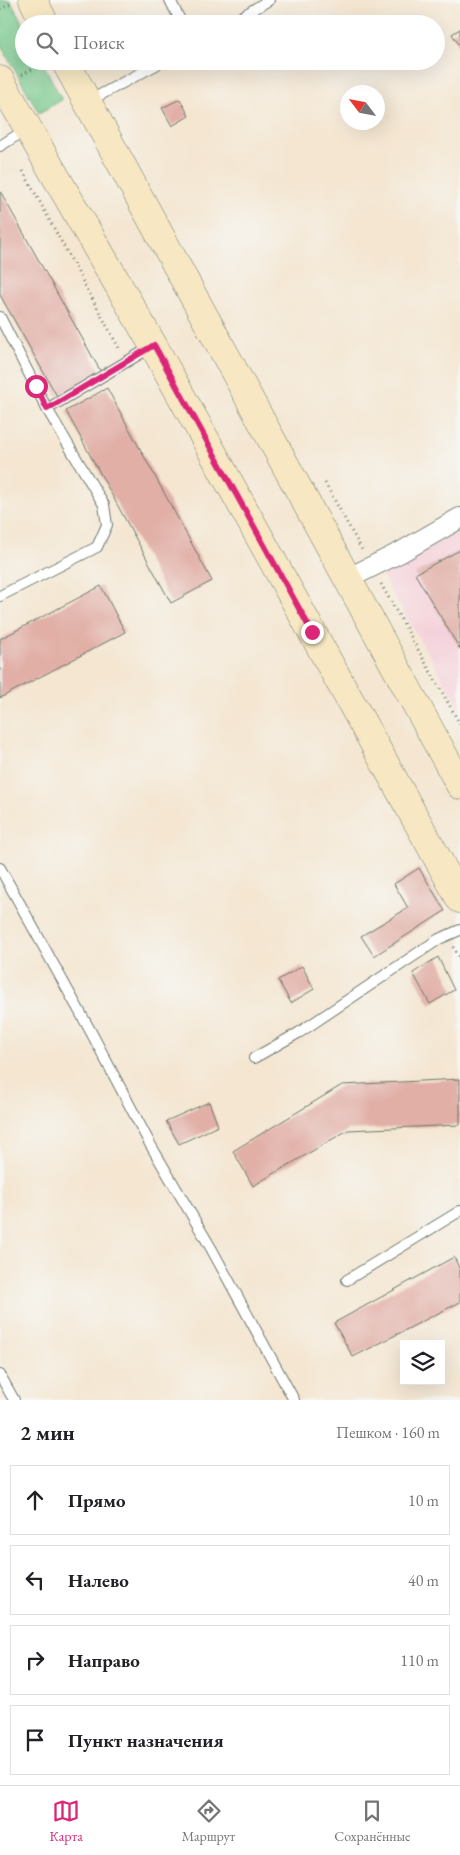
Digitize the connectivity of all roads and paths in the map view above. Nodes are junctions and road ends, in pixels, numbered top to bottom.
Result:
1 (33, 0) edge
2 (170, 0) edge
3 (270, 0) edge
4 (40, 15) edge
5 (178, 15) edge
6 (245, 15) edge
7 (70, 70) edge
8 (146, 70) edge
9 (0, 80) edge
10 (87, 102) junction
11 (11, 139) edge
12 (0, 317) edge
13 (154, 345) junction
14 (126, 361) junction
15 (47, 409) junction
16 (460, 518) edge
17 (349, 578) junction
18 (0, 596) edge
19 (460, 785) edge
20 (0, 868) edge
21 (460, 899) edge
22 (460, 930) edge
23 (254, 1058) dead end
24 (460, 1211) edge
25 (347, 1280) dead end
26 (0, 1375) edge
27 (14, 1400) edge
28 (294, 1400) edge

1 - 4 street
2 - 5 lane
3 - 6 lane
7 - 10 street
8 - 10 lane
9 - 11 street
10 - 17 street
11 - 13 street
11 - 14 path
12 - 15 lane
13 - 14 lane
13 - 21 street
14 - 15 lane
15 - 18 lane
16 - 17 street
17 - 19 street
20 - 28 lane
22 - 23 lane
24 - 25 lane
26 - 27 lane

